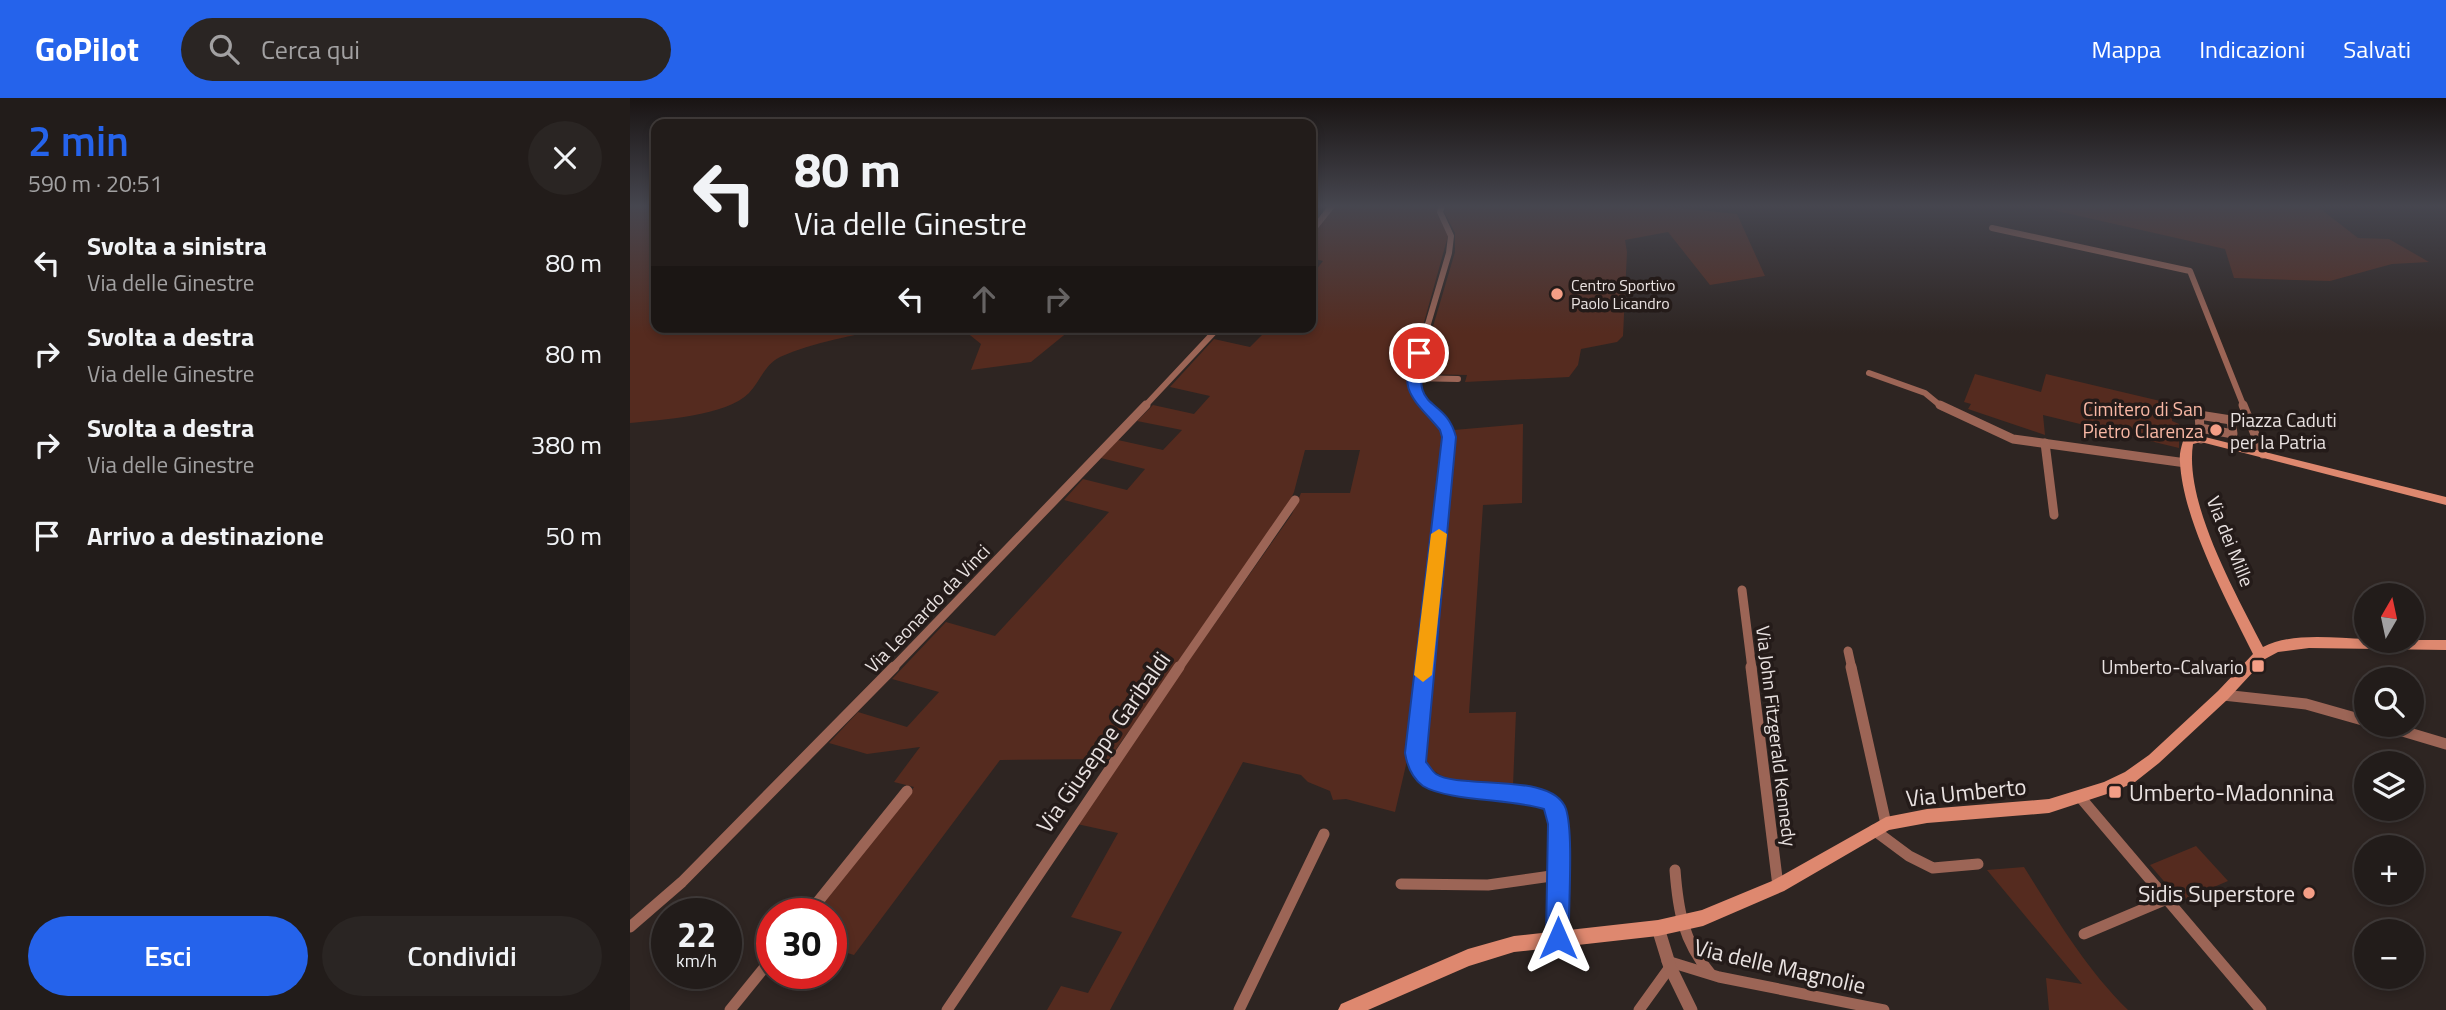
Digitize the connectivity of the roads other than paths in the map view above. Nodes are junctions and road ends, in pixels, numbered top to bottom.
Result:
1 (1450, 249) edge
2 (2087, 249) edge
3 (1213, 333) edge
4 (1869, 373) dead end
5 (1412, 379) junction
6 (1458, 379) dead end
7 (2045, 443) junction
8 (2263, 454) junction
9 (2186, 463) junction
10 (1295, 500) dead end
11 (2446, 501) edge
12 (2054, 515) dead end
13 (1742, 590) dead end
14 (2446, 645) edge
15 (1848, 651) dead end
16 (2260, 655) junction
17 (2236, 681) junction
18 (2223, 695) junction
19 (2259, 698) junction
20 (2354, 718) edge
21 (2423, 737) edge
22 (2446, 744) edge
23 (907, 791) dead end
24 (2080, 797) junction
25 (1880, 827) junction
26 (1324, 834) dead end
27 (1978, 864) dead end
28 (1675, 870) dead end
29 (1558, 875) junction
30 (1401, 884) dead end
31 (1778, 886) junction
32 (663, 898) edge
33 (821, 898) edge
34 (2167, 899) junction
35 (651, 909) edge
36 (651, 910) edge
37 (630, 919) edge
38 (1680, 924) junction
39 (630, 927) edge
40 (1658, 928) junction
41 (2084, 934) dead end
42 (1558, 938) junction
43 (1668, 964) junction
44 (1711, 975) junction
45 (756, 978) edge
46 (1356, 1008) edge
47 (730, 1010) edge
48 (947, 1010) edge
49 (1239, 1010) edge
50 (1639, 1010) edge
51 (1691, 1010) edge
52 (1884, 1010) edge
53 (2261, 1010) edge

1 - 5 street
2 - 8 street
3 - 32 street, Via Leonardo da Vinci
4 - 7 street
5 - 6 street
5 - 29 street
7 - 9 street
7 - 12 street
8 - 9 main road, Via dei Mille
8 - 11 main road
9 - 16 main road, Via dei Mille
10 - 48 street, Via Giuseppe Garibaldi
13 - 31 street, Via John Fitzgerald Kennedy
14 - 16 main road, Via Umberto
15 - 25 street
16 - 17 main road, Via Umberto
17 - 18 main road, Via Umberto
17 - 19 street
18 - 19 street
18 - 24 main road, Via Umberto
19 - 20 street
21 - 22 street
23 - 33 street
24 - 25 main road, Via Umberto
24 - 34 street
25 - 27 street
25 - 31 main road, Via Umberto
26 - 49 street
28 - 38 street
29 - 30 street
29 - 42 street
31 - 38 main road, Via Umberto
34 - 41 street
34 - 53 street
35 - 37 street
36 - 39 street
38 - 40 main road, Via Umberto
38 - 44 street
40 - 42 main road, Via Umberto
40 - 43 street
42 - 46 main road, Via Umberto
43 - 44 street, Via delle Magnolie
43 - 50 street
43 - 51 street
44 - 52 street, Via delle Magnolie
45 - 47 street

